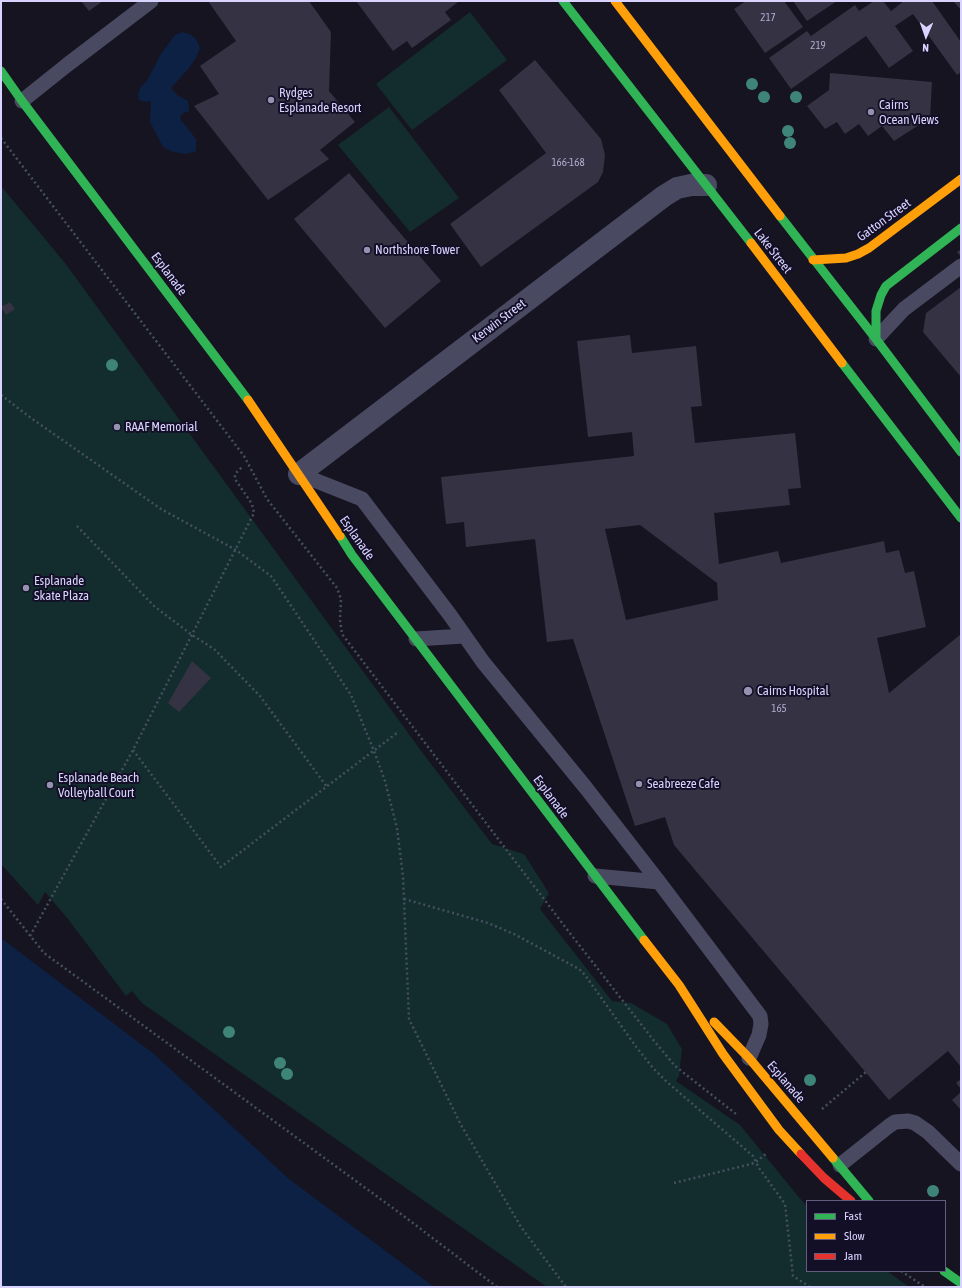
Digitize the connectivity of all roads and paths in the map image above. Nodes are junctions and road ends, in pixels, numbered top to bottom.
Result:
1 (151, 1) edge
2 (563, 1) edge
3 (615, 1) edge
4 (1, 71) edge
5 (1, 80) edge
6 (22, 101) junction
7 (1, 138) edge
8 (961, 179) edge
9 (706, 185) junction
10 (961, 228) edge
11 (813, 260) junction
12 (961, 266) edge
13 (876, 340) junction
14 (1, 395) edge
15 (961, 452) edge
16 (242, 467) dead end
17 (299, 474) junction
18 (961, 518) edge
19 (77, 526) dead end
20 (236, 550) junction
21 (192, 635) junction
22 (464, 636) junction
23 (416, 639) junction
24 (397, 733) dead end
25 (133, 750) junction
26 (374, 751) junction
27 (327, 787) junction
28 (595, 876) junction
29 (659, 882) junction
30 (1, 899) edge
31 (404, 899) junction
32 (30, 936) junction
33 (679, 985) junction
34 (749, 1058) junction
35 (866, 1072) dead end
36 (818, 1112) dead end
37 (742, 1119) dead end
38 (770, 1151) dead end
39 (756, 1162) junction
40 (961, 1164) edge
41 (832, 1171) junction
42 (674, 1184) dead end
43 (850, 1200) edge
44 (868, 1200) edge
45 (903, 1272) edge
46 (945, 1272) edge
47 (961, 1283) edge
48 (497, 1287) edge
49 (566, 1287) edge
50 (810, 1287) edge
51 (926, 1287) edge

1 - 6 lane
2 - 9 street, Lake Street
3 - 11 street, Lake Street
4 - 6 street, Esplanade
5 - 6 street, Esplanade
6 - 17 street, Esplanade
7 - 37 path
8 - 11 street, Gatton Street
9 - 17 street, Kerwin Street
9 - 18 street, Lake Street
10 - 13 street
11 - 13 street, Lake Street
12 - 13 lane
13 - 15 street, Lake Street
14 - 20 path
16 - 20 path
17 - 22 lane
17 - 23 street, Esplanade
19 - 21 path
20 - 21 path
20 - 26 path
21 - 25 path
21 - 27 path
22 - 23 lane
22 - 29 lane
23 - 28 street, Esplanade
24 - 26 path
25 - 27 path
25 - 32 path
26 - 27 path
26 - 31 path
28 - 29 lane
28 - 33 street, Esplanade
29 - 34 lane
30 - 32 path
31 - 39 path
31 - 49 path
32 - 48 path
33 - 34 street, Esplanade
33 - 41 street, Esplanade
34 - 41 street, Esplanade
35 - 36 path
38 - 39 path
39 - 42 path
39 - 50 path
40 - 41 lane
41 - 43 street, Esplanade
41 - 44 street, Esplanade
45 - 51 path
46 - 47 street

